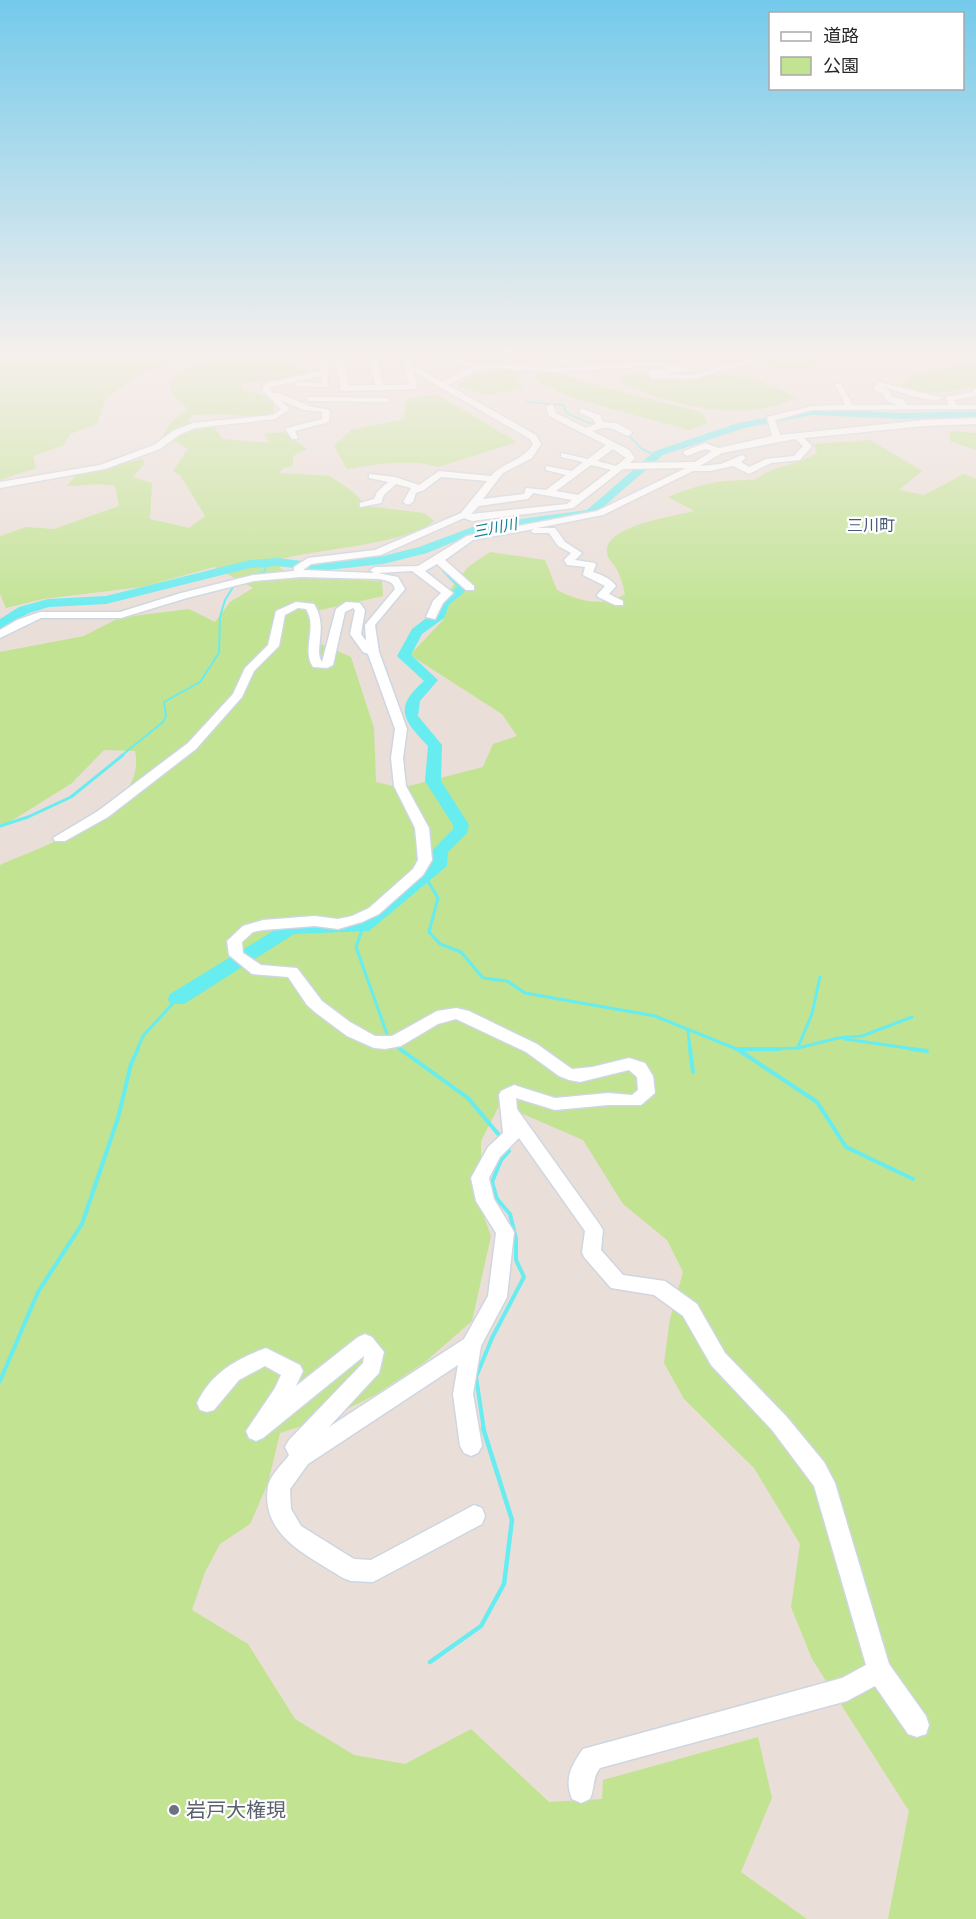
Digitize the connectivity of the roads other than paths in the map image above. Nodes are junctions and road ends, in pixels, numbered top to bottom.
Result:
1 (166, 441) edge
2 (535, 441) edge
3 (603, 441) edge
4 (613, 441) edge
5 (747, 441) edge
6 (764, 441) edge
7 (802, 441) edge
8 (608, 443) junction
9 (752, 443) junction
10 (718, 446) junction
11 (731, 447) junction
12 (687, 453) dead end
13 (564, 455) dead end
14 (511, 456) dead end
15 (526, 459) junction
16 (591, 462) junction
17 (735, 463) junction
18 (693, 466) junction
19 (549, 468) dead end
20 (621, 468) junction
21 (468, 470) dead end
22 (439, 474) junction
23 (574, 474) junction
24 (372, 476) dead end
25 (494, 479) junction
26 (654, 479) dead end
27 (666, 482) junction
28 (400, 483) junction
29 (0, 485) edge
30 (549, 487) junction
31 (421, 488) junction
32 (580, 498) junction
33 (592, 500) dead end
34 (408, 502) dead end
35 (477, 503) junction
36 (363, 505) dead end
37 (588, 517) junction
38 (599, 523) dead end
39 (477, 525) junction
40 (511, 530) junction
41 (470, 538) junction
42 (522, 543) dead end
43 (447, 544) dead end
44 (436, 561) junction
45 (303, 567) junction
46 (364, 570) dead end
47 (418, 571) junction
48 (470, 588) dead end
49 (619, 603) dead end
50 (431, 617) dead end
51 (1, 632) edge
52 (373, 652) junction
53 (60, 838) dead end
54 (511, 1113) junction
55 (471, 1345) junction
56 (207, 1403) dead end
57 (471, 1446) dead end
58 (301, 1457) junction
59 (474, 1516) dead end
60 (879, 1670) junction
61 (917, 1725) dead end
62 (581, 1790) dead end

1 - 29 street
2 - 15 street
3 - 8 street
4 - 8 street
5 - 9 street
6 - 9 street
7 - 17 street
8 - 16 street
8 - 20 street
9 - 11 street
10 - 11 street
10 - 12 street
10 - 18 street
11 - 17 street
13 - 16 street
14 - 15 street
15 - 25 street
16 - 20 street
16 - 23 street
17 - 18 street
18 - 20 street
18 - 27 street
19 - 23 street
20 - 32 street
21 - 22 street
22 - 25 street
22 - 31 street
23 - 30 street
24 - 28 street
25 - 35 street
26 - 27 street
27 - 37 street
28 - 31 street
28 - 36 street
30 - 32 street
30 - 35 street
31 - 34 street
32 - 33 street
32 - 39 street
35 - 39 street
37 - 38 street
37 - 40 street
39 - 40 street
39 - 41 street
39 - 45 street
40 - 42 street
40 - 49 street
41 - 43 street
41 - 44 street
44 - 47 street
44 - 48 street
45 - 51 street
45 - 52 street
46 - 47 street
47 - 50 street
52 - 53 street
52 - 54 street
54 - 55 street
54 - 60 street
55 - 57 street
55 - 58 street
56 - 58 street
58 - 59 street
60 - 61 street
60 - 62 street

